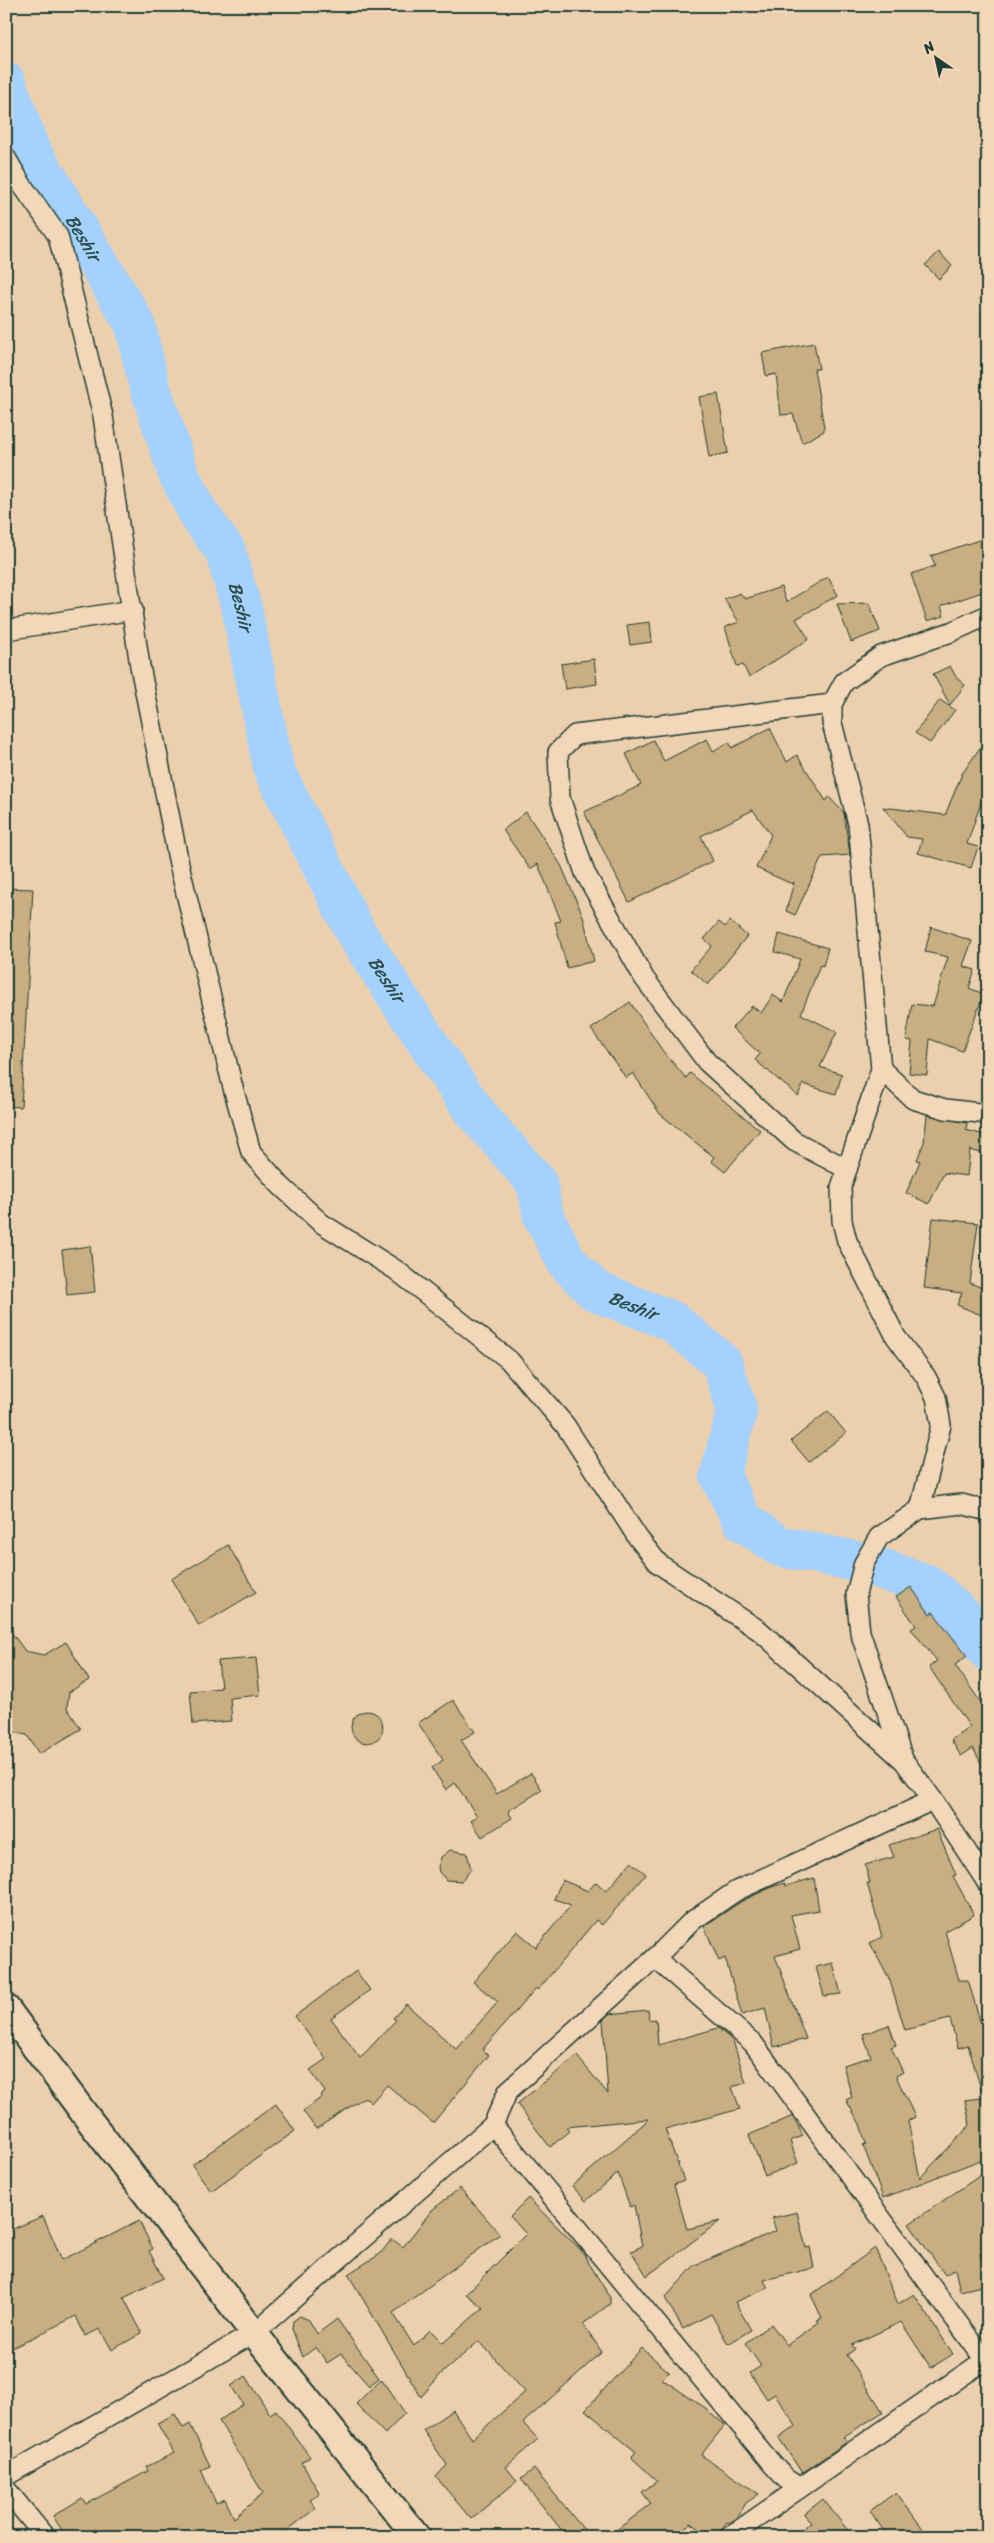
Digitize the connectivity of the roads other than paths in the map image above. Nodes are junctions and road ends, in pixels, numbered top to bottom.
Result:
1 (6, 158) edge
2 (133, 610) junction
3 (988, 615) edge
4 (6, 630) edge
5 (832, 704) junction
6 (881, 1069) junction
7 (988, 1114) edge
8 (846, 1170) junction
9 (920, 1509) junction
10 (988, 1511) edge
11 (904, 1761) junction
12 (933, 1800) junction
13 (988, 1884) edge
14 (656, 1958) junction
15 (6, 2008) edge
16 (492, 2125) junction
17 (254, 2333) junction
18 (986, 2359) edge
19 (6, 2476) edge
20 (799, 2487) junction
21 (6, 2489) edge
22 (45, 2537) edge
23 (417, 2537) edge
24 (729, 2537) edge

1 - 2 street
2 - 4 street
2 - 11 street
3 - 5 street
5 - 6 street
5 - 8 street
6 - 7 street
6 - 8 street
8 - 9 street
9 - 10 street
9 - 11 street
11 - 12 street
12 - 13 street
12 - 14 street
14 - 16 street
14 - 18 street
15 - 17 main road
16 - 17 street
16 - 20 street
17 - 19 street
17 - 23 main road
18 - 20 street
20 - 24 street
21 - 22 street

